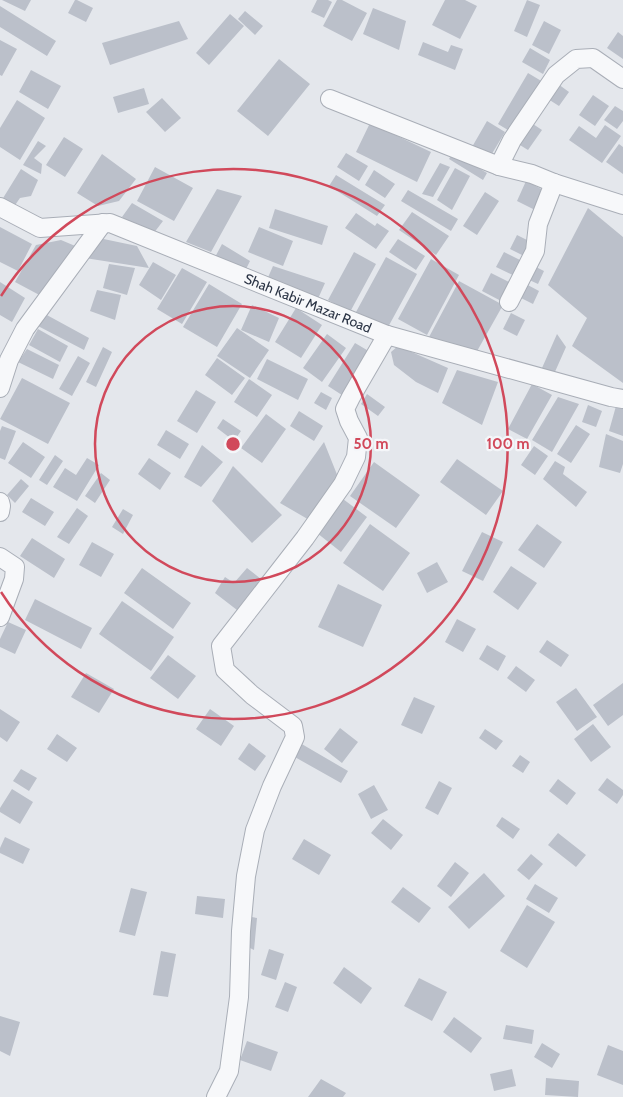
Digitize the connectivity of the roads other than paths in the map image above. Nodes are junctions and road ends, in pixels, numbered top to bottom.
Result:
1 (623, 79) edge
2 (330, 99) dead end
3 (499, 166) junction
4 (554, 184) junction
5 (623, 205) edge
6 (0, 207) edge
7 (103, 223) junction
8 (509, 302) dead end
9 (387, 335) junction
10 (0, 388) edge
11 (623, 399) edge
12 (0, 502) edge
13 (0, 512) edge
14 (0, 558) edge
15 (0, 617) edge
16 (216, 1097) edge

1 - 3 street
2 - 3 street
3 - 4 street
4 - 5 street
4 - 8 street
6 - 7 street, Shah Kabir Mazar Road
7 - 9 street, Shah Kabir Mazar Road
7 - 10 street
9 - 11 street, Shah Kabir Mazar Road
9 - 16 street
12 - 13 street
14 - 15 street

